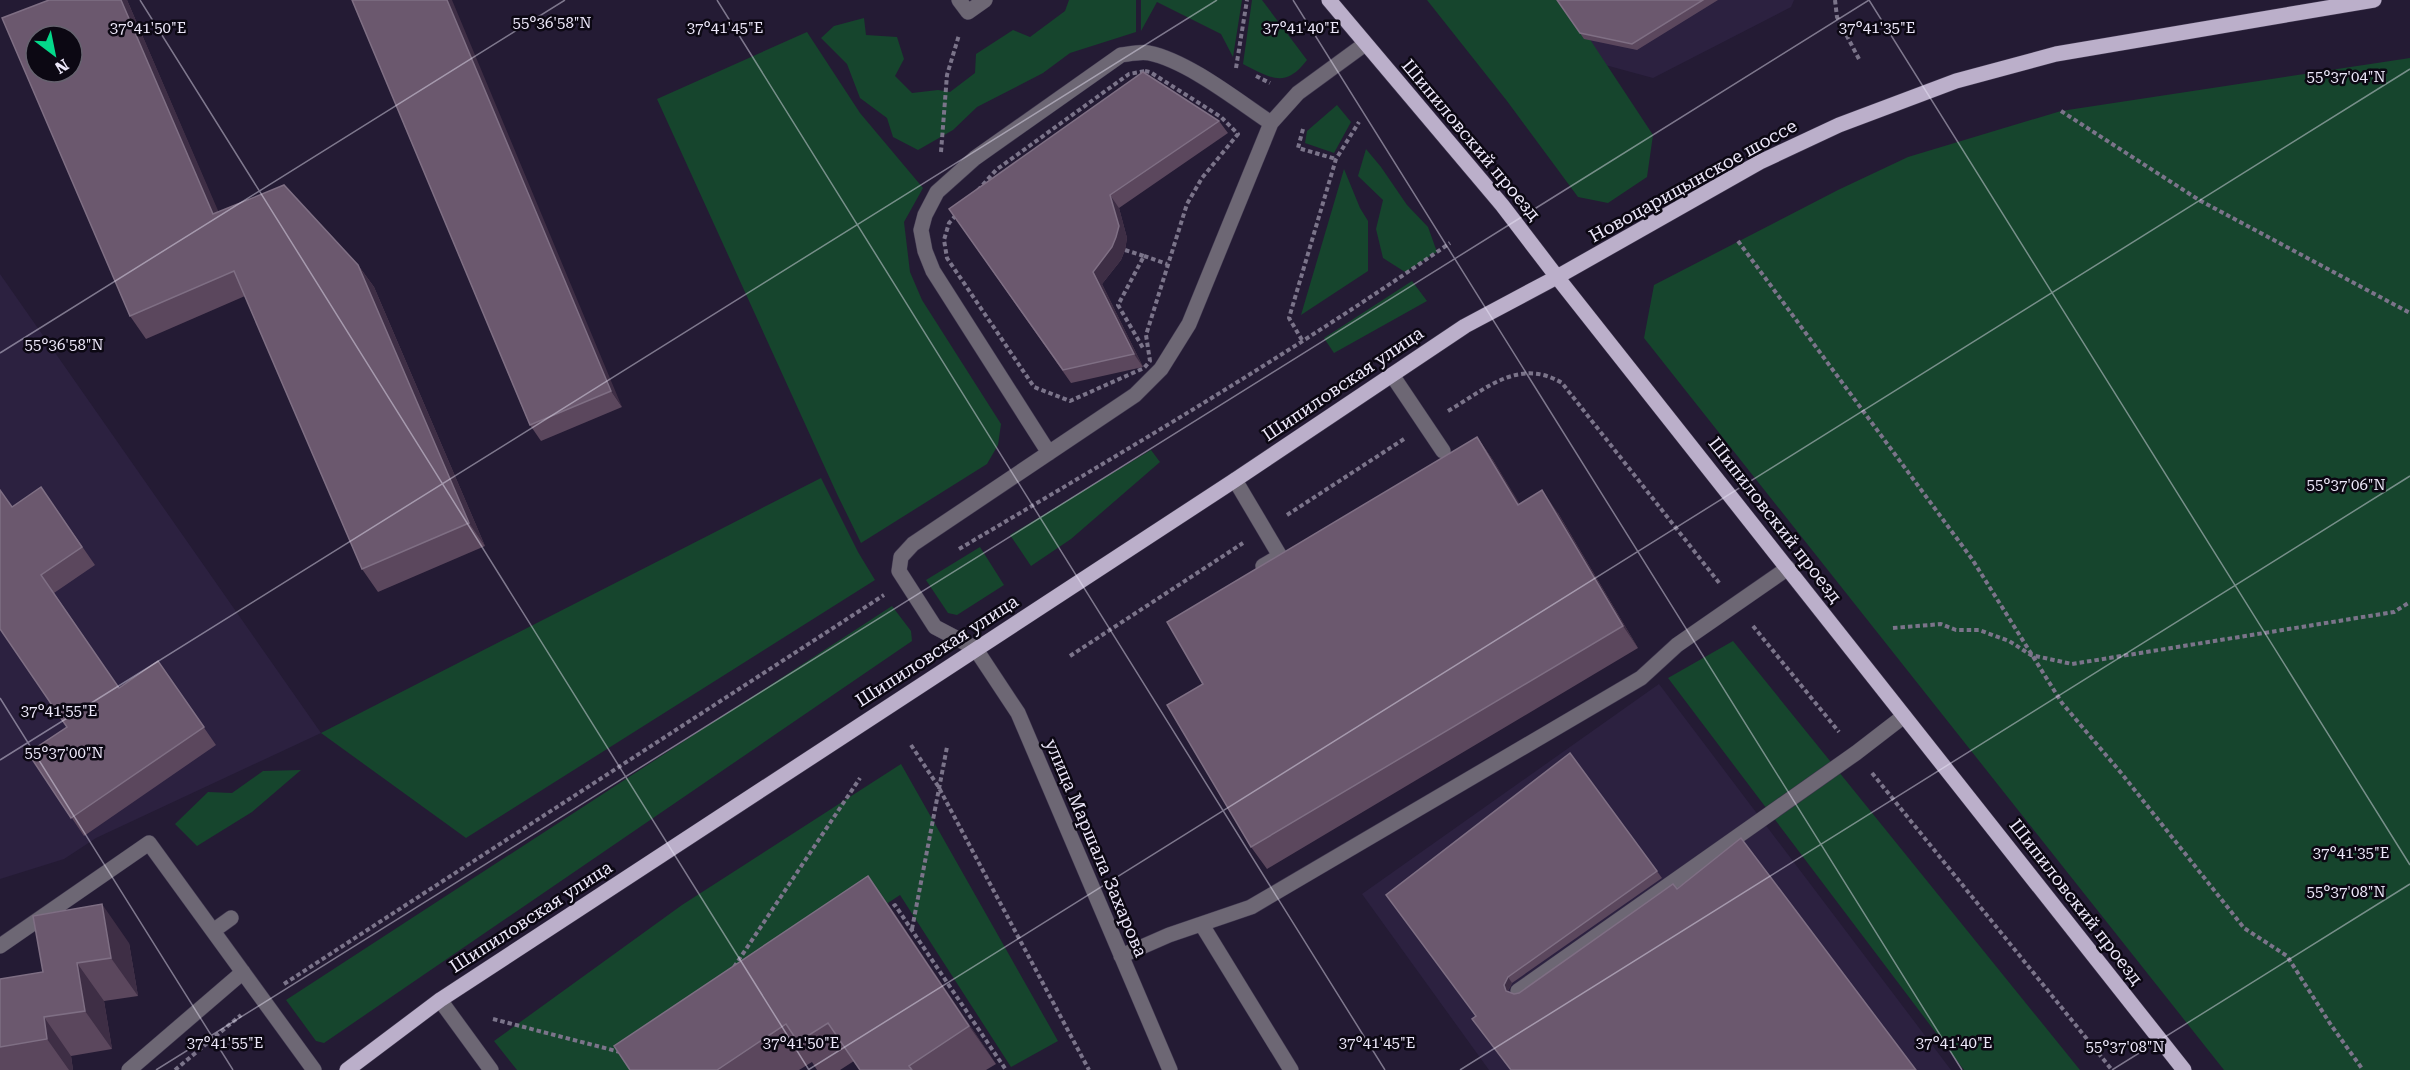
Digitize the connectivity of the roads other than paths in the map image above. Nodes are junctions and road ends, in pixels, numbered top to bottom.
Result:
1 (985, 0) edge
2 (1329, 0) edge
3 (2374, 0) edge
4 (964, 6) edge
5 (1365, 45) junction
6 (1271, 123) junction
7 (1557, 277) junction
8 (1392, 375) junction
9 (1443, 451) dead end
10 (1049, 453) junction
11 (1235, 480) junction
12 (1788, 568) junction
13 (1252, 573) edge
14 (975, 648) junction
15 (1904, 716) junction
16 (231, 918) dead end
17 (1202, 925) junction
18 (213, 931) junction
19 (0, 946) edge
20 (1120, 956) junction
21 (243, 972) junction
22 (1518, 991) edge
23 (440, 1000) junction
24 (129, 1070) edge
25 (314, 1070) edge
26 (347, 1070) edge
27 (491, 1070) edge
28 (1170, 1070) edge
29 (1291, 1070) edge
30 (2184, 1070) edge

1 - 4 street
2 - 5 main road, Шипиловский проезд
3 - 7 main road, Новоцарицынское шоссе
5 - 6 street
5 - 7 main road, Шипиловский проезд
6 - 10 street
6 - 10 street
7 - 8 main road, Шипиловская улица
7 - 12 main road, Шипиловский проезд
8 - 9 street
8 - 11 main road, Шипиловская улица
10 - 14 street
11 - 13 street
11 - 14 main road, Шипиловская улица
12 - 15 main road, Шипиловский проезд
12 - 17 street
14 - 20 street, улица Маршала Захарова
14 - 23 main road, Шипиловская улица
15 - 22 street
15 - 30 main road, Шипиловский проезд
16 - 18 street
17 - 20 street
17 - 29 street
18 - 19 street
18 - 21 street
20 - 28 street, улица Маршала Захарова
21 - 24 street
21 - 25 street
23 - 26 main road, Шипиловская улица
23 - 27 street

